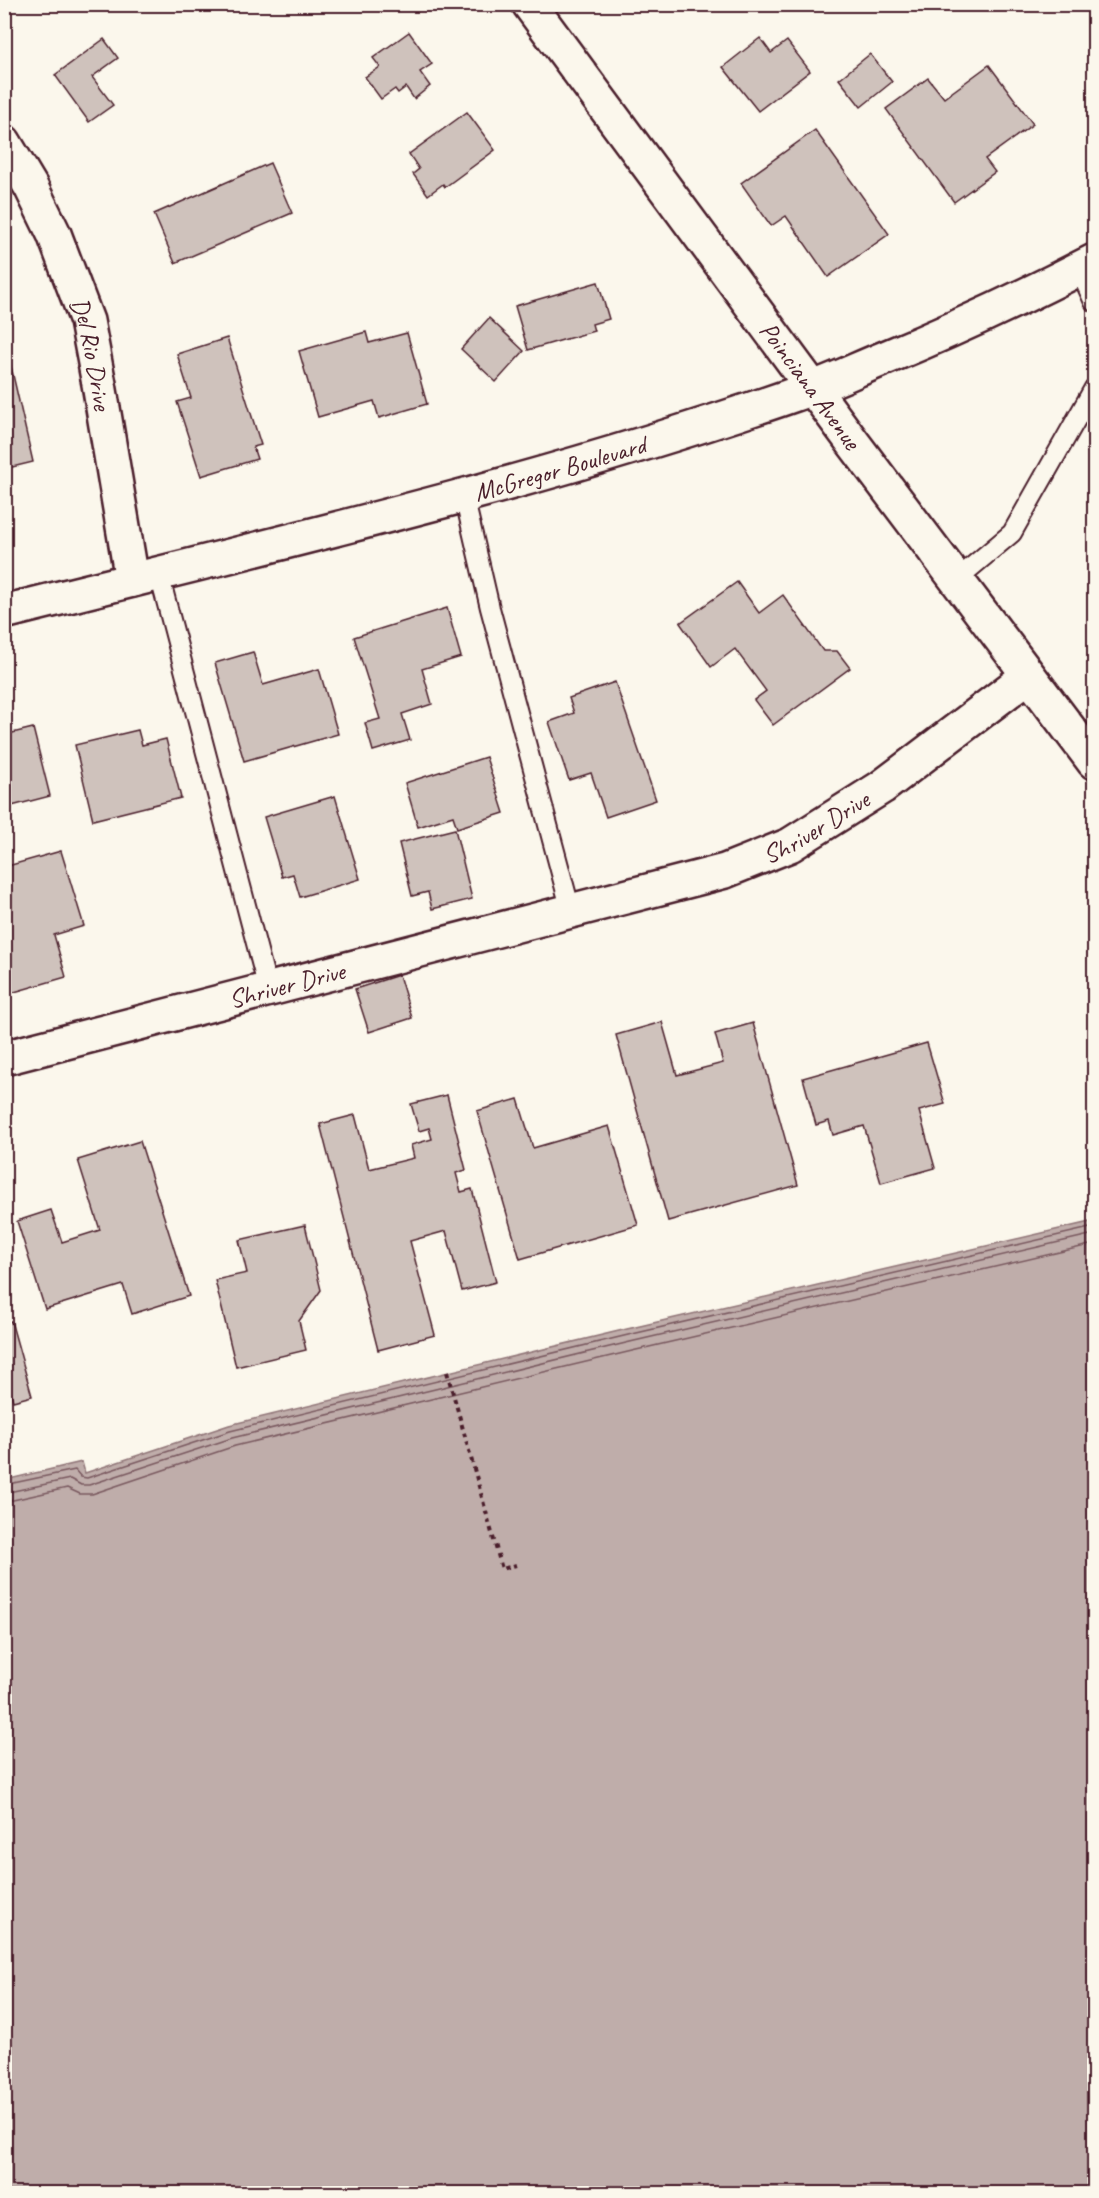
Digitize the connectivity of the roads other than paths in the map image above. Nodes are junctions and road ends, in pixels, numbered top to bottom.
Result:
1 (530, 4) edge
2 (4, 142) edge
3 (1087, 265) edge
4 (1095, 302) edge
5 (813, 388) junction
6 (1095, 388) edge
7 (464, 496) junction
8 (145, 577) junction
9 (956, 580) junction
10 (4, 612) edge
11 (1028, 676) junction
12 (1095, 762) edge
13 (571, 912) junction
14 (268, 989) junction
15 (4, 1058) edge

1 - 5 street, Poinciana Avenue
2 - 8 street, Del Rio Drive
3 - 4 lane
3 - 5 street, McGregor Boulevard
5 - 7 street, McGregor Boulevard
5 - 9 street, Poinciana Avenue
6 - 9 lane
7 - 8 street, McGregor Boulevard
7 - 13 lane
8 - 10 street, McGregor Boulevard
8 - 14 lane
9 - 11 street, Poinciana Avenue
11 - 12 street, Poinciana Avenue
11 - 13 street, Shriver Drive
13 - 14 street, Shriver Drive
14 - 15 street, Shriver Drive

